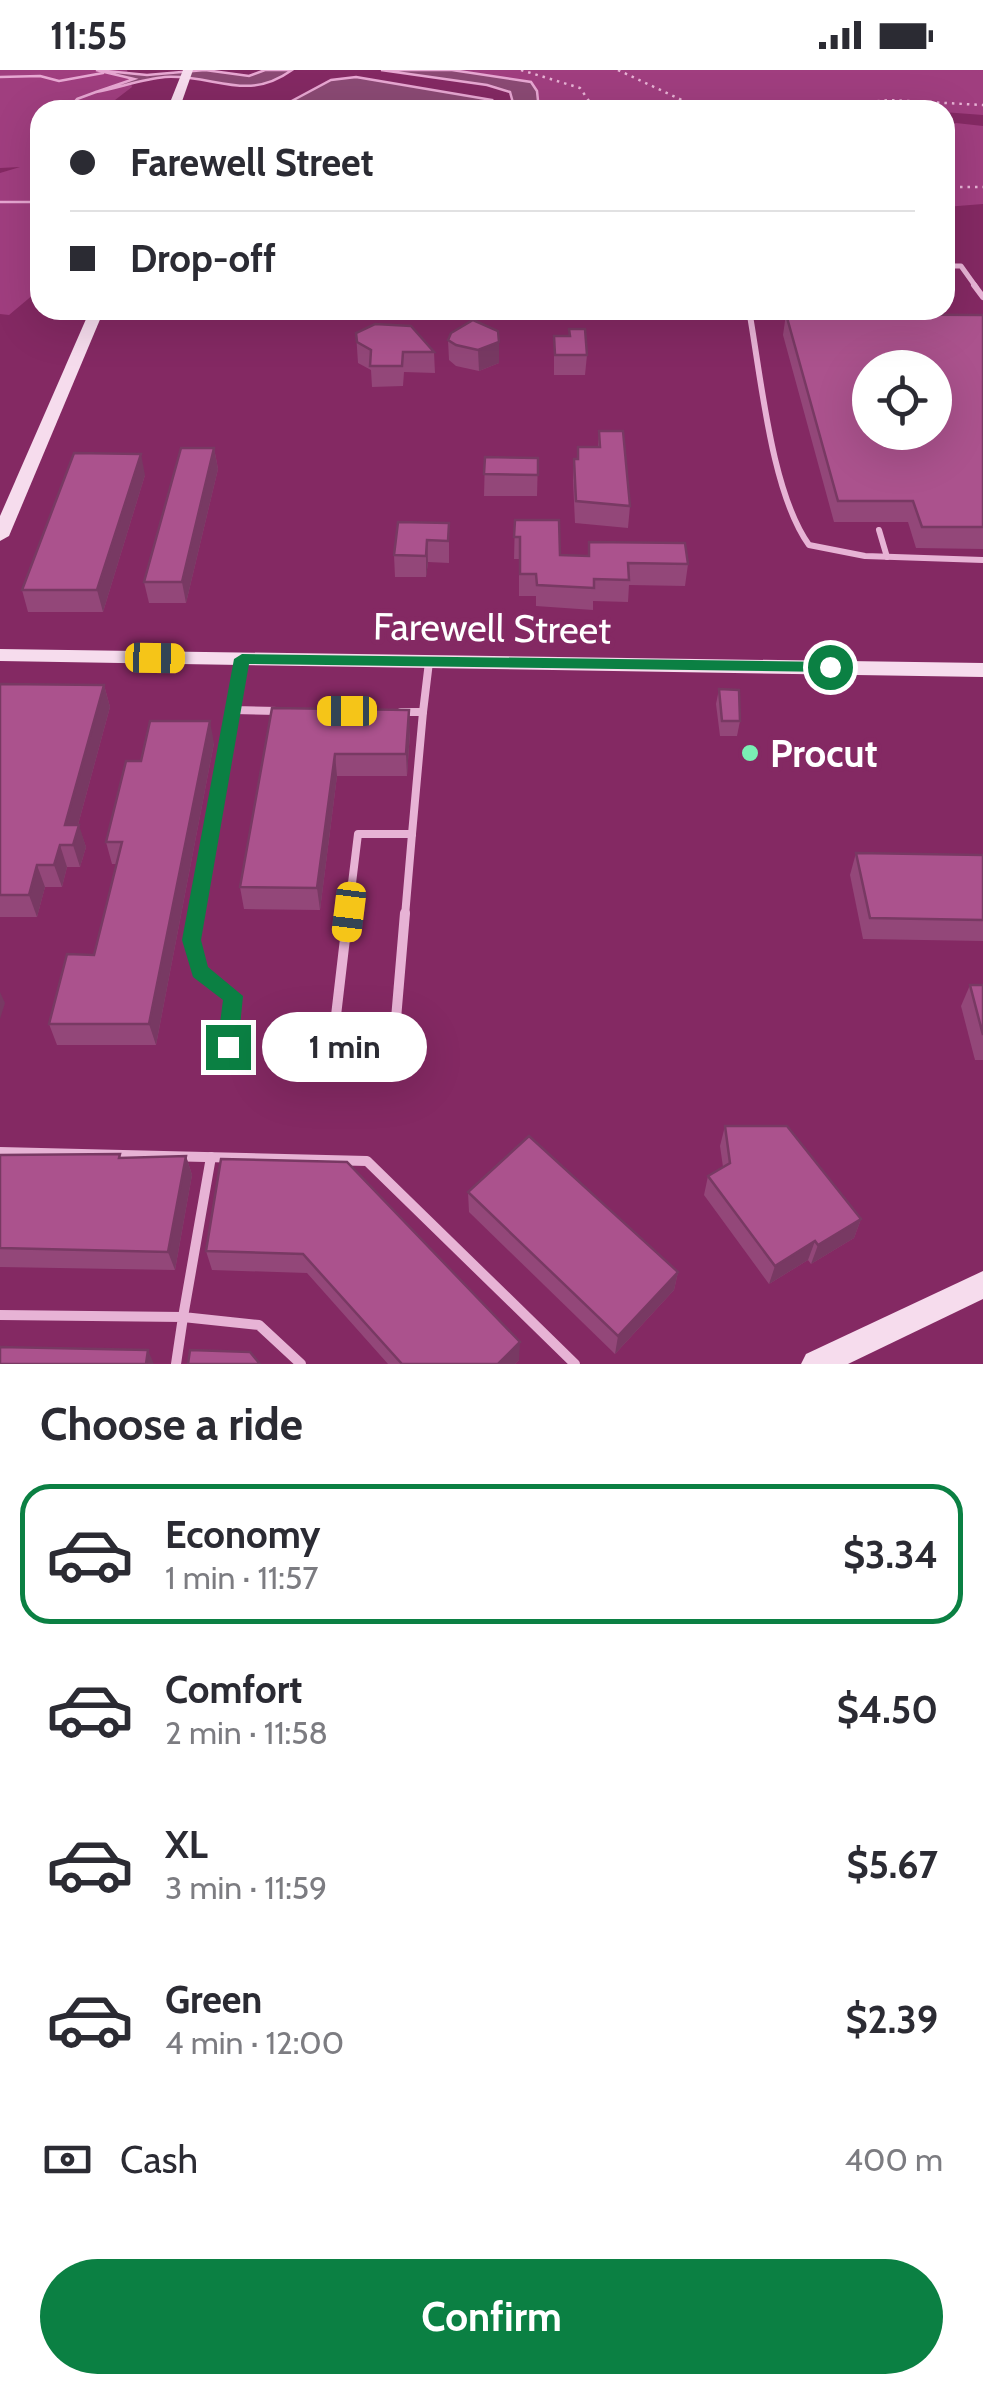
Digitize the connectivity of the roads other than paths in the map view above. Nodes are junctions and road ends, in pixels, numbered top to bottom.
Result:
1 (186, 75) edge
2 (177, 100) edge
3 (955, 266) edge
4 (983, 297) edge
5 (93, 320) edge
6 (751, 320) edge
7 (879, 530) dead end
8 (0, 536) edge
9 (887, 557) junction
10 (983, 560) edge
11 (0, 654) edge
12 (242, 659) junction
13 (429, 662) junction
14 (983, 670) edge
15 (234, 710) junction
16 (290, 711) edge
17 (385, 712) edge
18 (423, 712) junction
19 (413, 834) junction
20 (228, 1047) dead end
21 (0, 1152) edge
22 (212, 1157) junction
23 (983, 1285) edge
24 (0, 1315) edge
25 (183, 1317) junction
26 (176, 1364) edge
27 (300, 1364) edge
28 (575, 1364) edge
29 (816, 1364) edge

1 - 2 street
3 - 4 lane
5 - 8 street
6 - 9 lane
7 - 9 lane
9 - 10 lane
11 - 12 street, Farewell Street
12 - 13 street, Farewell Street
12 - 15 lane
13 - 14 street, Farewell Street
13 - 18 lane
15 - 16 lane
15 - 20 lane
17 - 18 lane
18 - 19 lane
19 - 19 lane
21 - 22 lane
22 - 25 lane
22 - 28 lane
23 - 29 street
24 - 25 lane
25 - 26 lane
25 - 27 lane

